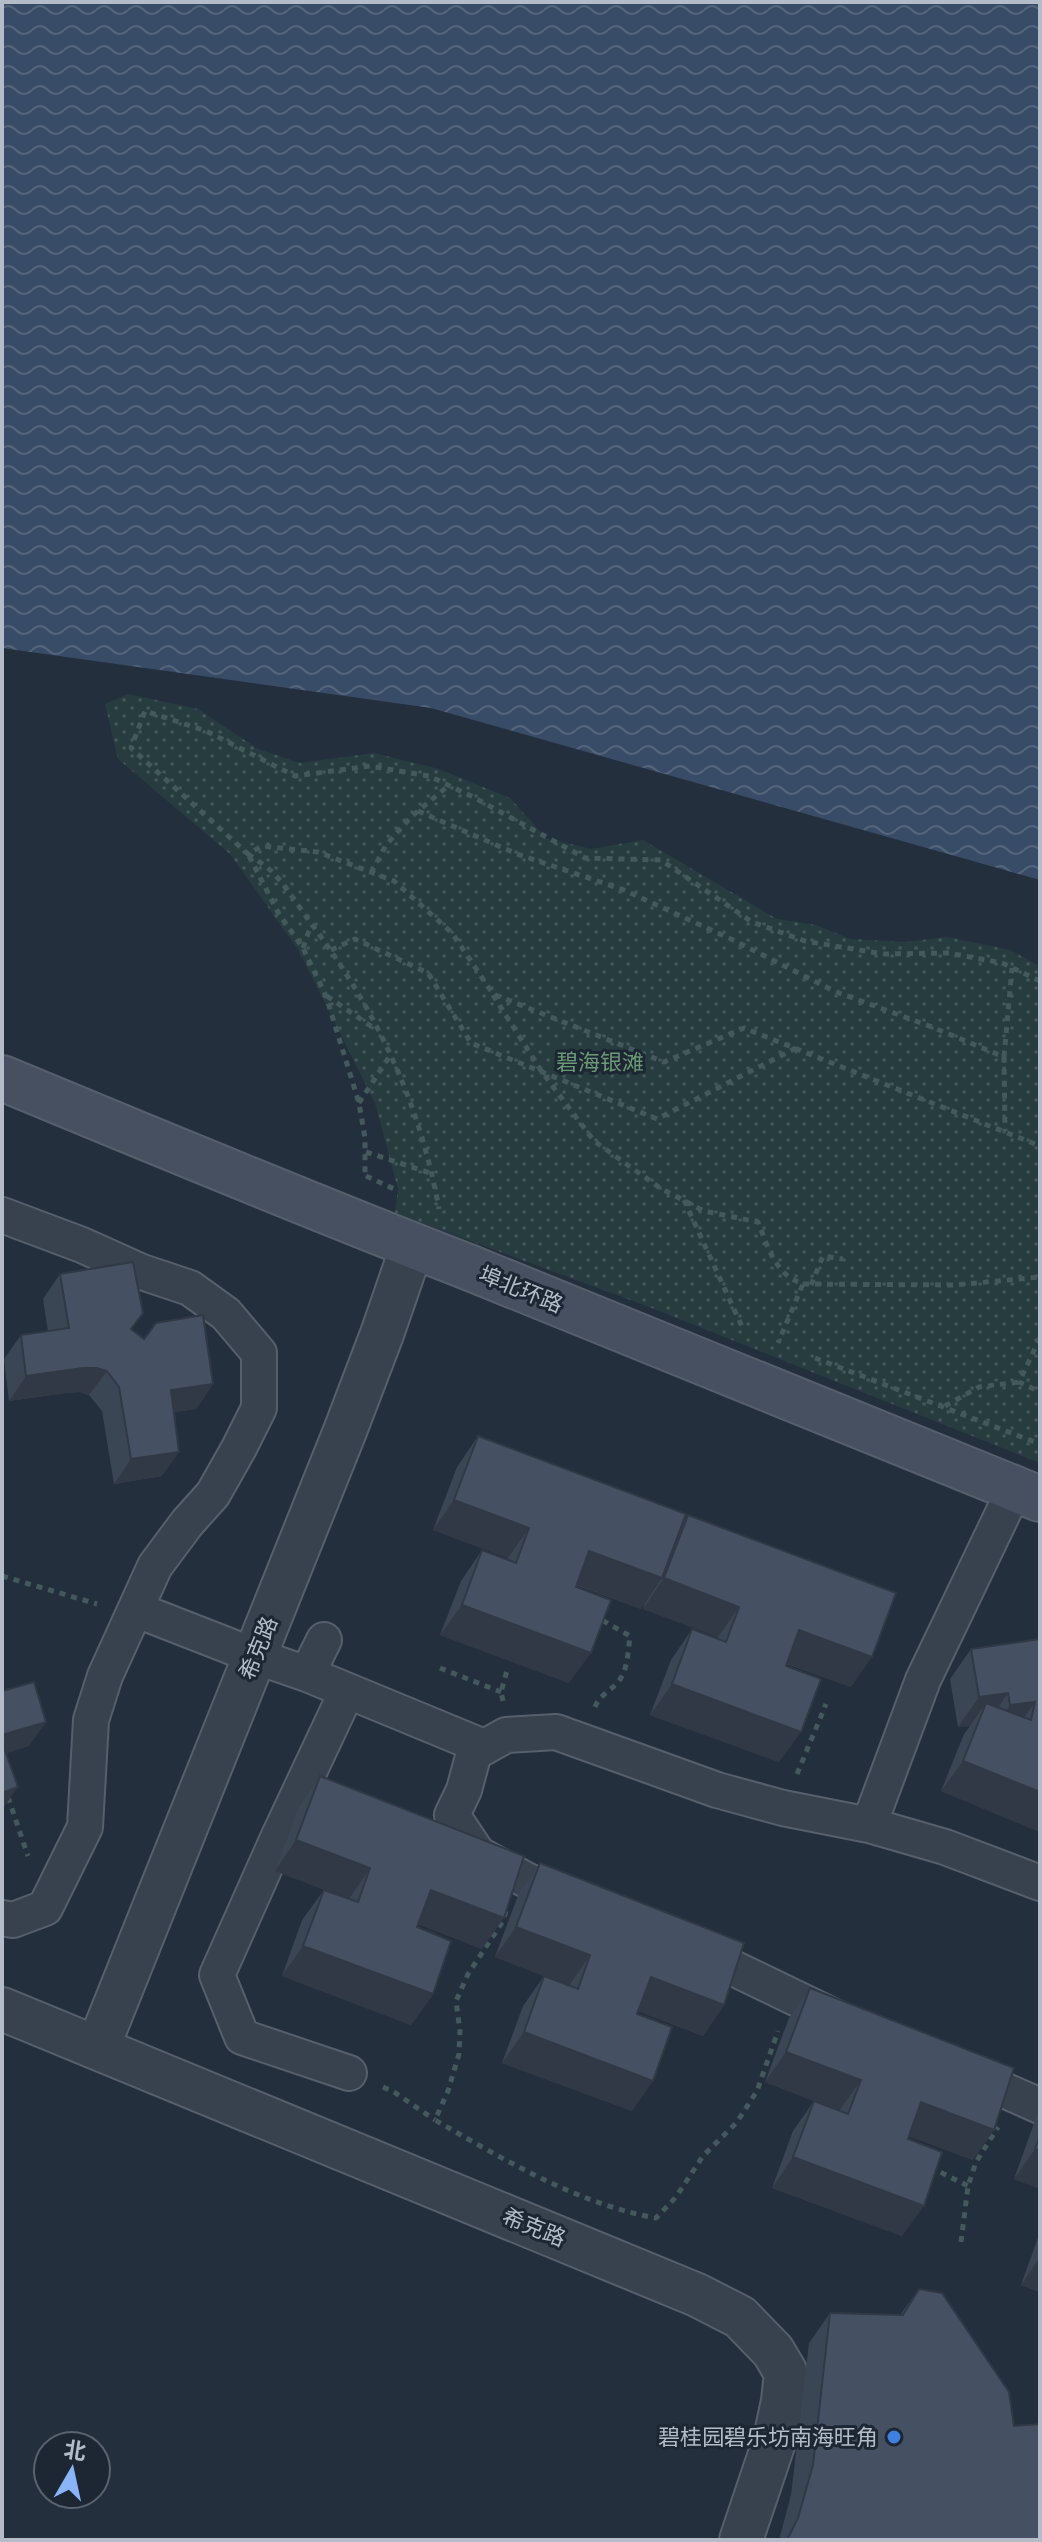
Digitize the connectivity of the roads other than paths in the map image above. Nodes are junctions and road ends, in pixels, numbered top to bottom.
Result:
1 (2, 1078) edge
2 (2, 1215) edge
3 (412, 1247) junction
4 (1028, 1493) edge
5 (137, 1610) junction
6 (324, 1640) dead end
7 (255, 1656) junction
8 (307, 1674) junction
9 (347, 1691) junction
10 (484, 1747) junction
11 (869, 1825) junction
12 (1040, 1883) edge
13 (601, 1911) edge
14 (2, 1918) edge
15 (666, 1937) edge
16 (2, 2009) edge
17 (864, 2030) edge
18 (98, 2047) junction
19 (934, 2060) edge
20 (349, 2073) road end
21 (1031, 2102) edge
22 (741, 2540) edge

1 - 3 main road, 埠北环路
2 - 5 street
3 - 4 main road, 埠北环路
3 - 7 street, 希克路
4 - 11 street
5 - 7 street
5 - 14 street
6 - 8 street
7 - 8 street
7 - 18 street, 希克路
8 - 9 street
9 - 10 street
9 - 20 street
10 - 11 street
10 - 13 street
11 - 12 street
15 - 17 street
16 - 18 street, 希克路
18 - 22 street, 希克路
19 - 21 street

